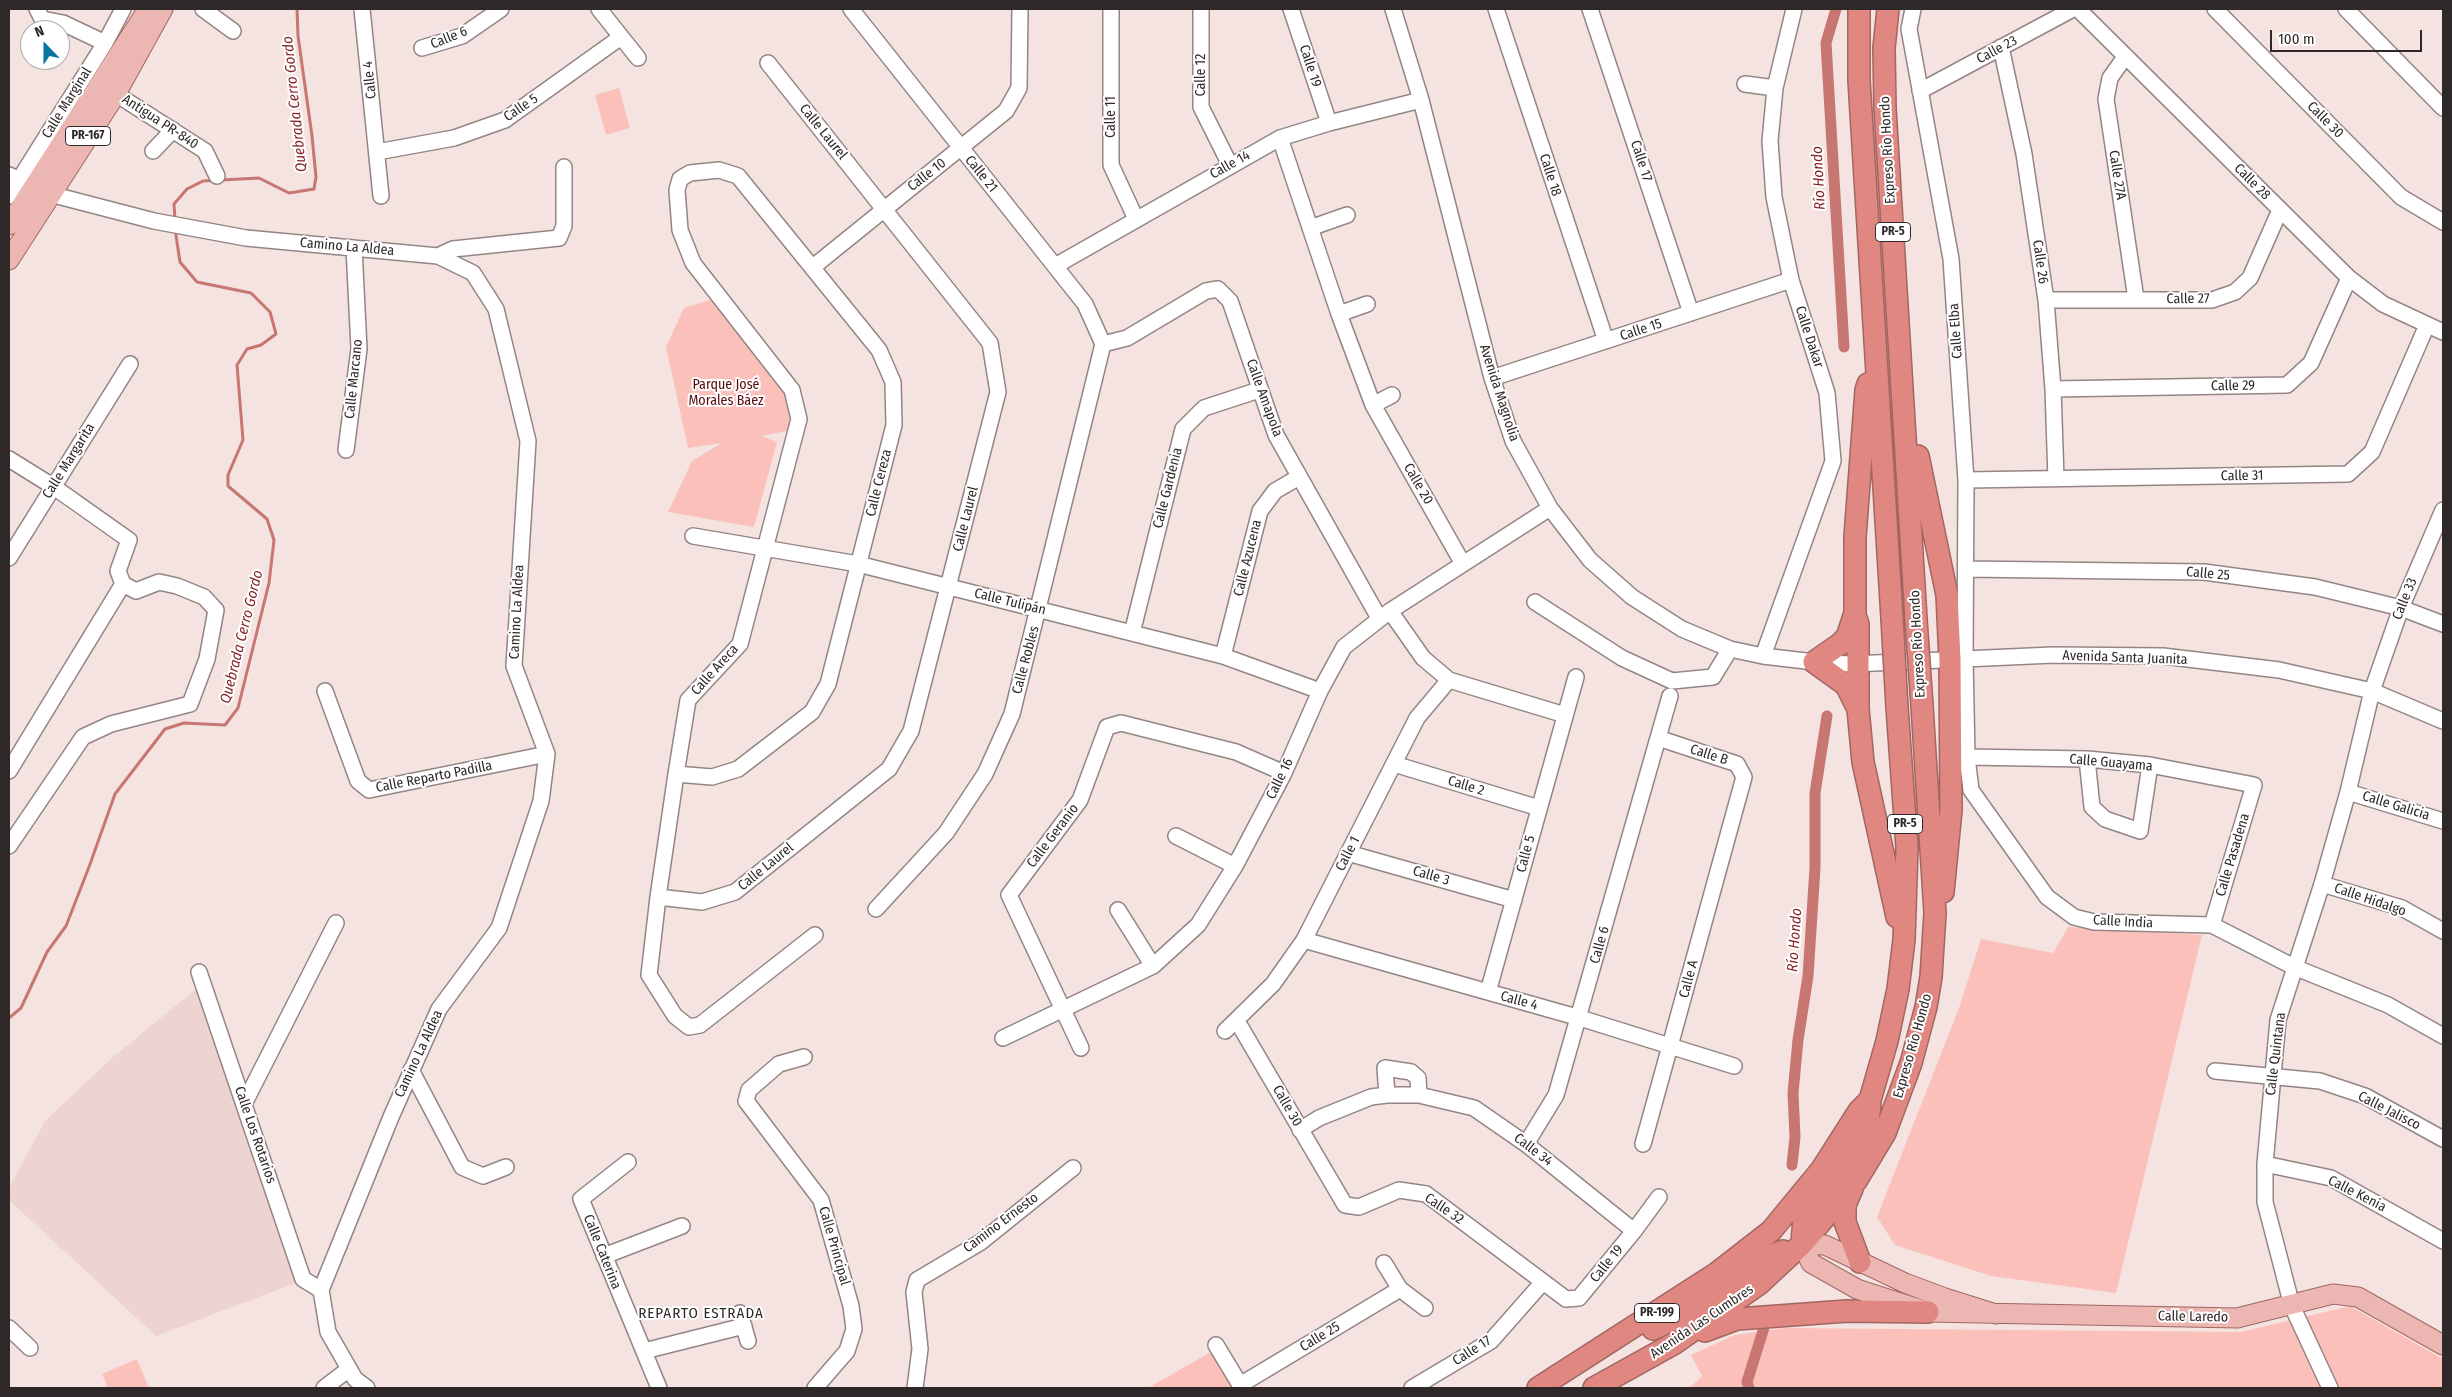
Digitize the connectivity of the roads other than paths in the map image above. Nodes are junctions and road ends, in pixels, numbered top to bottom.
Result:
1 (37, 9) edge
2 (123, 9) edge
3 (148, 9) edge
4 (163, 9) edge
5 (203, 9) edge
6 (362, 9) edge
7 (599, 9) edge
8 (851, 9) edge
9 (1020, 9) edge
10 (1111, 9) edge
11 (1201, 9) edge
12 (1292, 9) edge
13 (1393, 9) edge
14 (1496, 9) edge
15 (1590, 9) edge
16 (1794, 9) edge
17 (1859, 9) edge
18 (1866, 9) edge
19 (1882, 9) edge
20 (1888, 9) edge
21 (1914, 9) edge
22 (2073, 9) edge
23 (2078, 9) edge
24 (2215, 9) edge
25 (2346, 9) edge
26 (490, 12) edge
27 (45, 20) edge
28 (70, 29) edge
29 (232, 31) dead end
30 (620, 37) junction
31 (105, 42) junction
32 (2001, 47) junction
33 (422, 48) dead end
34 (1884, 48) junction
35 (1858, 52) junction
36 (2125, 57) junction
37 (638, 58) dead end
38 (768, 63) dead end
39 (1745, 84) dead end
40 (1775, 88) junction
41 (1920, 91) junction
42 (116, 94) junction
43 (1421, 100) junction
44 (2443, 108) edge
45 (1329, 123) junction
46 (173, 130) junction
47 (1280, 138) junction
48 (960, 148) junction
49 (153, 151) dead end
50 (377, 152) junction
51 (1230, 165) junction
52 (564, 166) dead end
53 (704, 172) joint
54 (217, 176) dead end
55 (20, 181) edge
56 (50, 194) junction
57 (9, 196) edge
58 (381, 196) dead end
59 (885, 208) junction
60 (2280, 210) junction
61 (1347, 215) dead end
62 (1136, 219) junction
63 (2443, 222) edge
64 (9, 225) edge
65 (1310, 228) junction
66 (354, 248) junction
67 (438, 256) junction
68 (9, 260) edge
69 (1055, 266) junction
70 (813, 267) junction
71 (2348, 278) junction
72 (1791, 280) junction
73 (2136, 299) junction
74 (2046, 300) junction
75 (1367, 304) dead end
76 (1691, 313) junction
77 (1339, 314) junction
78 (2427, 325) junction
79 (2443, 332) edge
80 (1606, 342) junction
81 (1103, 344) junction
82 (1876, 362) junction
83 (130, 364) dead end
84 (1492, 378) junction
85 (2053, 389) junction
86 (1260, 390) junction
87 (1392, 395) dead end
88 (1372, 405) junction
89 (1904, 416) junction
90 (346, 450) dead end
91 (9, 458) edge
92 (1298, 477) junction
93 (2056, 479) junction
94 (1966, 480) junction
95 (54, 487) junction
96 (1550, 508) junction
97 (2443, 510) edge
98 (693, 536) dead end
99 (766, 549) junction
100 (9, 558) edge
101 (858, 564) junction
102 (1463, 564) junction
103 (1966, 569) junction
104 (123, 584) junction
105 (949, 587) junction
106 (1535, 602) dead end
107 (2400, 608) junction
108 (1039, 609) junction
109 (1855, 612) junction
110 (1384, 614) junction
111 (2443, 624) edge
112 (1132, 633) junction
113 (1730, 648) junction
114 (1223, 656) junction
115 (1763, 656) junction
116 (1958, 659) junction
117 (1814, 662) junction
118 (1858, 663) junction
119 (1576, 677) dead end
120 (1450, 680) junction
121 (2372, 690) junction
122 (324, 691) dead end
123 (1320, 691) junction
124 (1670, 696) dead end
125 (1858, 709) junction
126 (1565, 715) junction
127 (2443, 721) edge
128 (1658, 738) junction
129 (547, 754) junction
130 (1967, 758) junction
131 (2087, 759) junction
132 (1394, 764) junction
133 (2150, 765) junction
134 (9, 771) edge
135 (676, 774) junction
136 (1284, 774) junction
137 (2254, 785) joint
138 (2348, 792) junction
139 (1539, 808) junction
140 (1734, 814) joint
141 (2443, 821) edge
142 (1176, 836) dead end
143 (9, 846) edge
144 (1348, 853) junction
145 (1235, 866) junction
146 (2322, 884) junction
147 (658, 897) junction
148 (1514, 900) junction
149 (876, 909) dead end
150 (1118, 910) dead end
151 (1935, 913) junction
152 (336, 923) dead end
153 (2212, 924) junction
154 (2443, 931) edge
155 (815, 935) dead end
156 (1304, 940) junction
157 (1904, 940) junction
158 (1153, 966) junction
159 (2294, 967) junction
160 (199, 972) dead end
161 (1488, 992) junction
162 (1061, 1010) junction
163 (1580, 1018) junction
164 (1237, 1021) junction
165 (1224, 1031) dead end
166 (2443, 1036) edge
167 (1003, 1038) dead end
168 (1670, 1046) junction
169 (1081, 1048) dead end
170 (804, 1057) dead end
171 (1734, 1066) dead end
172 (411, 1070) junction
173 (2215, 1071) dead end
174 (2272, 1075) junction
175 (1387, 1095) junction
176 (1419, 1095) junction
177 (1870, 1100) junction
178 (244, 1104) junction
179 (1300, 1130) junction
180 (2443, 1139) edge
181 (1526, 1144) junction
182 (1643, 1144) dead end
183 (628, 1162) dead end
184 (2265, 1164) junction
185 (506, 1168) dead end
186 (1073, 1168) dead end
187 (1856, 1181) junction
188 (1337, 1191) joint
189 (1658, 1196) dead end
190 (682, 1226) dead end
191 (1634, 1231) junction
192 (1771, 1231) joint
193 (2443, 1241) edge
194 (1802, 1244) junction
195 (604, 1256) junction
196 (1860, 1262) junction
197 (1384, 1263) dead end
198 (1543, 1282) junction
199 (1400, 1289) junction
200 (321, 1290) junction
201 (2292, 1306) junction
202 (1425, 1308) dead end
203 (1928, 1312) junction
204 (1996, 1314) junction
205 (744, 1326) dead end
206 (9, 1328) edge
207 (1675, 1343) junction
208 (1216, 1345) dead end
209 (2443, 1345) edge
210 (30, 1348) dead end
211 (644, 1351) junction
212 (349, 1369) junction
213 (1570, 1370) junction
214 (1241, 1387) edge
215 (324, 1388) edge
216 (366, 1388) edge
217 (659, 1388) edge
218 (815, 1388) edge
219 (915, 1388) edge
220 (1412, 1388) edge
221 (1538, 1388) edge
222 (1594, 1388) edge
223 (2330, 1388) edge

1 - 27 street
2 - 31 street, Calle Marginal
3 - 55 main road, PR-167
4 - 42 main road, PR-167
5 - 29 street
6 - 50 street, Calle 4
7 - 30 street
8 - 48 street, Calle 21
9 - 48 street, Calle 10
10 - 62 street, Calle 11
11 - 51 street, Calle 12
12 - 45 street, Calle 19
13 - 43 street, Avenida Magnolia
14 - 80 street, Calle 18
15 - 76 street, Calle 17
16 - 40 street, Calle Dakar
17 - 35 highway, Expreso Río Hondo / PR-5
18 - 35 highway
19 - 34 highway
20 - 34 highway, Expreso Río Hondo / PR-5
21 - 41 street, Calle Elba
22 - 32 street, Calle 23
23 - 36 street, Calle 28
24 - 63 street, Calle 30
25 - 44 street
26 - 33 street, Calle 6
28 - 31 street
30 - 37 street
30 - 50 street, Calle 5
31 - 55 street, Calle Marginal
32 - 41 street, Calle 23
32 - 74 street, Calle 26
34 - 89 highway, Expreso Río Hondo / PR-5
35 - 82 highway, Expreso Río Hondo / PR-5
36 - 60 street, Calle 28
36 - 73 street, Calle 27A
38 - 59 street, Calle Laurel
39 - 40 street
40 - 72 street, Calle Dakar
41 - 94 street, Calle Elba
42 - 46 street, Antigua PR-840
42 - 56 main road, PR-167
43 - 45 street, Calle 14
43 - 84 street, Avenida Magnolia
45 - 47 street, Calle 14
46 - 49 street
46 - 54 street, Antigua PR-840
47 - 51 street, Calle 14
47 - 65 street, Calle 20
48 - 59 street, Calle 10
48 - 69 street, Calle 21
50 - 58 street, Calle 4
51 - 62 street, Calle 14
52 - 67 street
53 - 70 street, Calle Cereza
53 - 99 street, Calle Areca
55 - 56 street, Camino La Aldea
55 - 57 street, Calle Marginal
55 - 64 main road, PR-167
56 - 66 street, Camino La Aldea
56 - 68 main road, PR-167
59 - 70 street, Calle 10
59 - 105 street, Calle Laurel
60 - 71 street, Calle 28
60 - 73 street, Calle 27
61 - 65 street
62 - 69 street, Calle 14
65 - 77 street, Calle 20
66 - 67 street, Camino La Aldea
66 - 90 street, Calle Marcano
67 - 129 street, Camino La Aldea
69 - 81 street, Calle 21
70 - 101 street, Calle Cereza
71 - 78 street, Calle 28
71 - 85 street, Calle 29
72 - 76 street, Calle 15
72 - 115 street, Calle Dakar
73 - 74 street, Calle 27
74 - 85 street, Calle 26
75 - 77 street
76 - 80 street, Calle 15
77 - 88 street, Calle 20
78 - 79 street, Calle 28
78 - 93 street, Calle 31
80 - 84 street, Calle 15
81 - 86 street, Calle Amapola
81 - 108 street, Calle Robles
82 - 109 highway
82 - 157 highway, Expreso Río Hondo / PR-5, bridge
83 - 95 street, Calle Margarita
84 - 96 street, Avenida Magnolia
85 - 93 street, Calle 26
86 - 92 street, Calle Amapola
86 - 112 street, Calle Gardenia
87 - 88 street
88 - 102 street, Calle 20
89 - 116 highway
89 - 151 highway, Expreso Río Hondo / PR-5, bridge
91 - 95 street
92 - 110 street, Calle Amapola
92 - 114 street, Calle Azucena
93 - 94 street, Calle 31
94 - 103 street, Calle Elba
95 - 100 street, Calle Margarita
95 - 104 street
96 - 102 street, Calle 16
96 - 113 street, Avenida Magnolia
97 - 107 street, Calle 33
98 - 99 street, Calle Tulipán
99 - 101 street, Calle Tulipán
99 - 135 street, Calle Areca
101 - 105 street, Calle Tulipán
101 - 135 street, Calle Cereza
102 - 110 street, Calle 16
103 - 107 street, Calle 25
103 - 116 street, Calle Elba
104 - 134 street
104 - 143 street
105 - 108 street, Calle Tulipán
105 - 147 street, Calle Laurel
106 - 113 street
107 - 111 street, Calle 25
107 - 121 street, Calle 33
108 - 112 street, Calle Tulipán
108 - 149 street, Calle Robles
109 - 117 highway
109 - 118 highway
110 - 120 street
110 - 123 street, Calle 16
112 - 114 street, Calle Tulipán
113 - 115 street, Avenida Magnolia
114 - 123 street, Calle Tulipán
115 - 117 street, Avenida Magnolia
116 - 118 street, Avenida Santa Juanita
116 - 121 street, Avenida Santa Juanita
116 - 130 street, Calle India
116 - 151 highway
117 - 118 street, Avenida Magnolia
117 - 125 highway
118 - 125 highway
119 - 126 street, Calle 5
120 - 126 street
120 - 132 street, Calle 1
121 - 127 street, Avenida Santa Juanita
121 - 138 street, Calle Quintana
122 - 129 street, Calle Reparto Padilla
123 - 136 street, Calle 16
124 - 128 street, Calle 6
125 - 157 highway
126 - 139 street, Calle 5
128 - 140 street, Calle B
128 - 163 street, Calle 6
129 - 172 street, Camino La Aldea
130 - 131 street, Calle Guayama
130 - 153 street, Calle India
131 - 133 street, Calle Guayama
131 - 133 street
132 - 139 street, Calle 2
132 - 144 street, Calle 1
133 - 137 street, Calle Guayama
135 - 147 street, Calle Areca
136 - 145 street, Calle 16
136 - 162 street, Calle Geranio
137 - 153 street, Calle Pasadena
138 - 141 street, Calle Galicia
138 - 146 street, Calle Quintana
139 - 148 street, Calle 5
140 - 168 street, Calle A
142 - 145 street
144 - 148 street, Calle 3
144 - 156 street, Calle 1
145 - 158 street, Calle 16
146 - 154 street, Calle Hidalgo
146 - 159 street, Calle Quintana
147 - 155 street, Calle Areca
148 - 161 street, Calle 5
150 - 158 street
151 - 187 highway, Expreso Río Hondo / PR-5
152 - 178 street
153 - 159 street, Calle India
156 - 161 street, Calle 4
156 - 164 street, Calle 1
157 - 177 highway, Expreso Río Hondo / PR-5
158 - 162 street, Calle 16
159 - 166 street, Calle India
159 - 174 street, Calle Quintana
160 - 178 street, Calle Los Rotarios
161 - 163 street, Calle 4
162 - 167 street, Calle 16
162 - 169 street, Calle Geranio
163 - 168 street, Calle 4
163 - 181 street, Calle 6
164 - 165 street, Calle 1
164 - 179 street, Calle 30
168 - 171 street, Calle 4
168 - 182 street, Calle A
170 - 218 street, Calle Principal
172 - 185 street
172 - 200 street, Camino La Aldea
173 - 174 street, Calle Jalisco
174 - 180 street, Calle Jalisco
174 - 184 street, Calle Quintana
175 - 176 street, Calle 34
175 - 176 street
175 - 179 street, Calle 34
176 - 181 street, Calle 34
177 - 192 highway, Expreso Río Hondo / PR-5
177 - 194 highway
178 - 200 street, Calle Los Rotarios
179 - 188 street, Calle 30
181 - 191 street, Calle 34
183 - 195 street, Calle Caterina
184 - 193 street, Calle Kenia
184 - 201 street, Calle Quintana
186 - 219 street, Camino Ernesto
187 - 194 highway, Expreso Río Hondo / PR-5
187 - 196 highway
188 - 198 street, Calle 32
189 - 191 street, Calle 19
190 - 195 street
191 - 198 street, Calle 19
192 - 213 highway, PR-199
194 - 196 main road
194 - 203 main road
194 - 207 highway, Avenida Las Cumbres / PR-199
194 - 213 highway
195 - 211 street, Calle Caterina
196 - 204 main road
197 - 199 street
198 - 220 street, Calle 17
199 - 202 street
199 - 214 street, Calle 25
200 - 212 street
201 - 204 main road, Calle Laredo
201 - 209 main road, Calle Laredo
201 - 223 street, Calle Quintana
203 - 204 main road, Calle Laredo
203 - 207 highway
205 - 211 street
206 - 210 street
207 - 222 highway, Avenida Las Cumbres / PR-199
208 - 214 street
211 - 217 street, Calle Caterina
212 - 215 street
212 - 216 street
213 - 221 highway, PR-199

